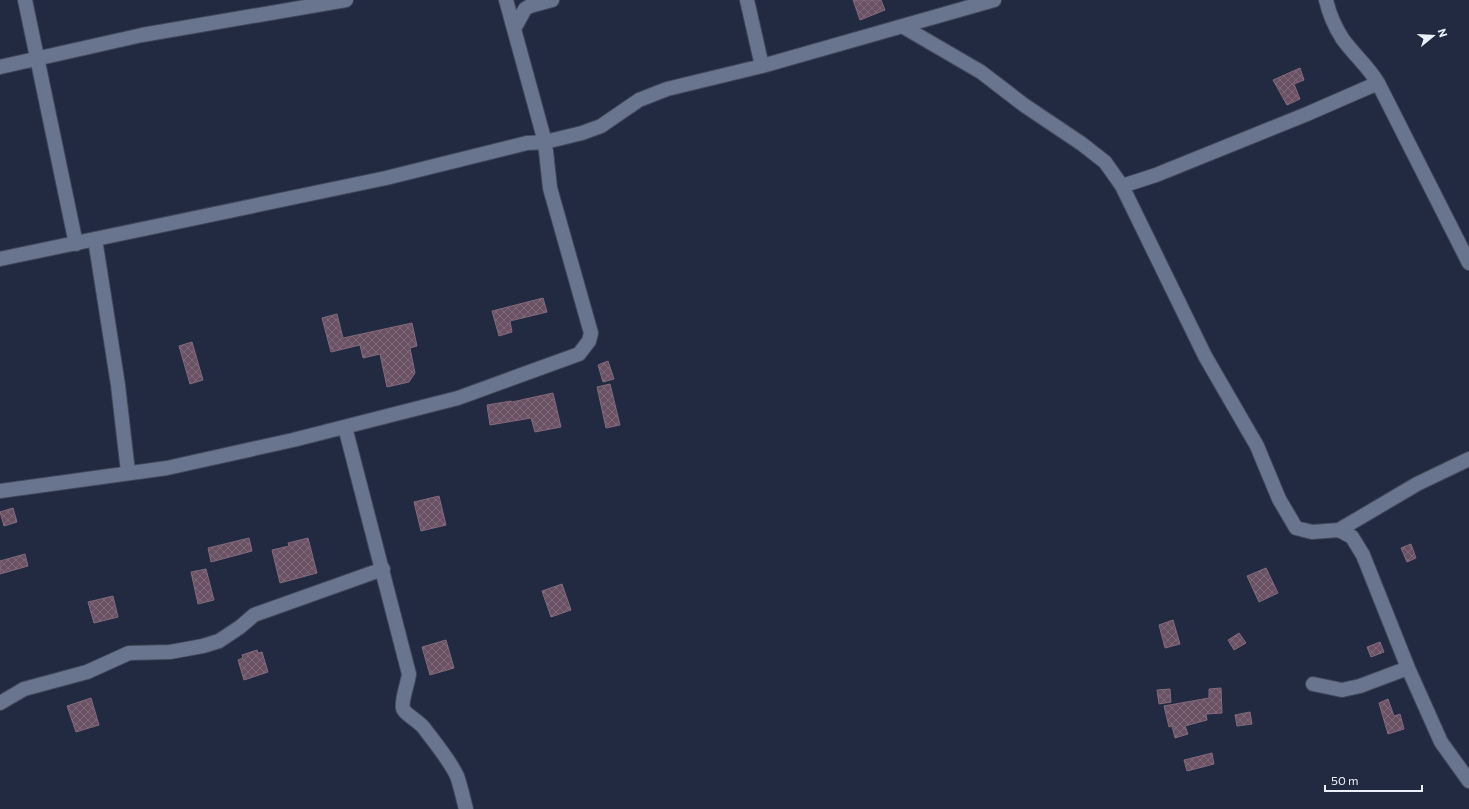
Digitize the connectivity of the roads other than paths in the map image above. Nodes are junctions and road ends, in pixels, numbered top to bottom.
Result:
1 (25, 0) edge
2 (346, 0) edge
3 (506, 0) edge
4 (552, 0) edge
5 (747, 0) edge
6 (994, 0) edge
7 (1326, 0) edge
8 (902, 26) junction
9 (514, 29) junction
10 (37, 59) junction
11 (762, 66) junction
12 (0, 67) edge
13 (1378, 82) junction
14 (545, 142) junction
15 (1122, 186) junction
16 (94, 239) junction
17 (76, 244) junction
18 (0, 259) edge
19 (1469, 263) edge
20 (345, 427) junction
21 (1469, 459) edge
22 (128, 472) junction
23 (0, 491) edge
24 (1339, 530) junction
25 (383, 569) junction
26 (1408, 668) junction
27 (1313, 684) dead end
28 (0, 703) edge
29 (1469, 781) edge
30 (466, 809) edge

1 - 10 street
2 - 10 street
3 - 9 street
4 - 9 street
5 - 11 street
6 - 8 street
7 - 13 street
8 - 11 street
8 - 15 street
9 - 14 street
10 - 12 street
10 - 17 street
11 - 14 street
13 - 15 street
13 - 19 street
14 - 16 street
14 - 20 street
15 - 24 street
16 - 17 street
16 - 22 street
17 - 18 street
20 - 22 street
20 - 25 street
21 - 24 street
22 - 23 street
24 - 26 street
25 - 28 street
25 - 30 street
26 - 27 street
26 - 29 street

